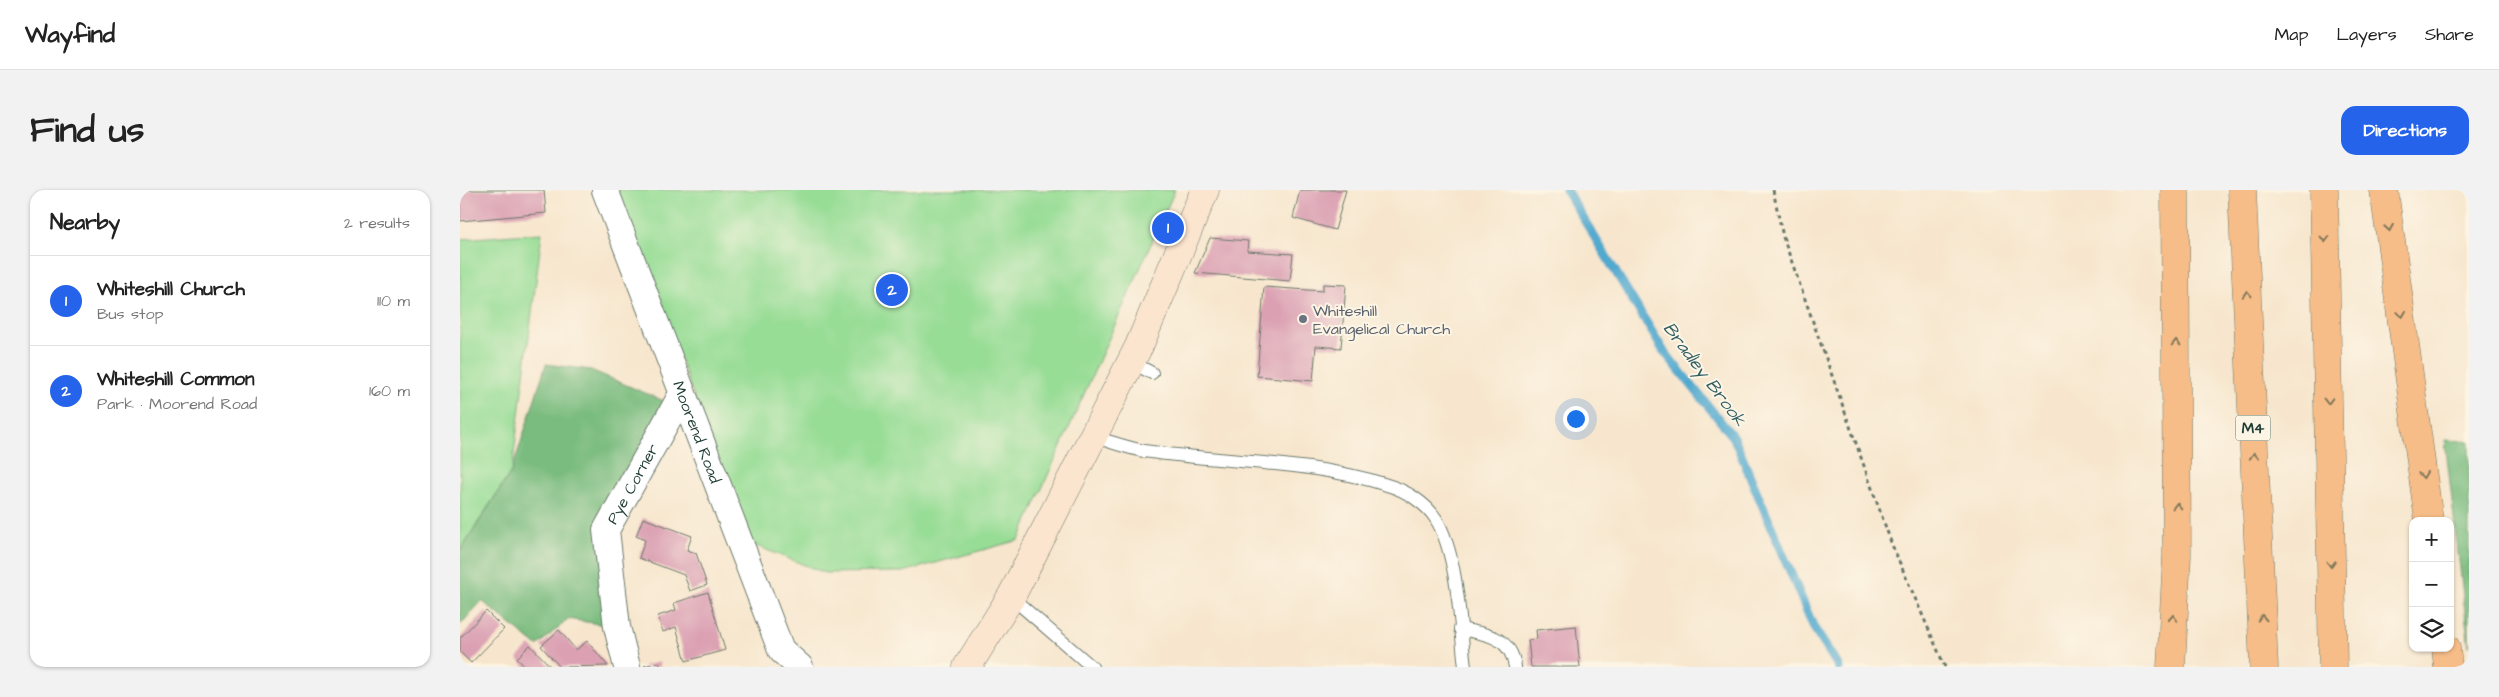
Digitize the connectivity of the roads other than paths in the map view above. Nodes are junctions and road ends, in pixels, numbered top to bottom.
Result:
1 (605, 190) edge
2 (1205, 190) edge
3 (2175, 190) edge
4 (2242, 190) edge
5 (2324, 190) edge
6 (2384, 190) edge
7 (682, 394) junction
8 (1093, 437) junction
9 (2428, 517) edge
10 (1011, 596) junction
11 (1460, 628) junction
12 (2446, 652) edge
13 (627, 667) edge
14 (800, 667) edge
15 (967, 667) edge
16 (1092, 667) edge
17 (1465, 667) edge
18 (1515, 667) edge
19 (2171, 667) edge
20 (2264, 667) edge
21 (2333, 667) edge
22 (2448, 667) edge

1 - 7 street, Moorend Road
2 - 8 main road
19 -> 3 highway
20 -> 4 highway, M4
5 -> 21 highway
6 -> 9 highway
7 - 13 street, Pye Corner
7 - 14 street, Moorend Road
8 - 10 main road
8 - 11 lane
10 - 15 main road
10 - 16 lane
11 - 17 lane
11 - 18 lane
12 - 22 highway

